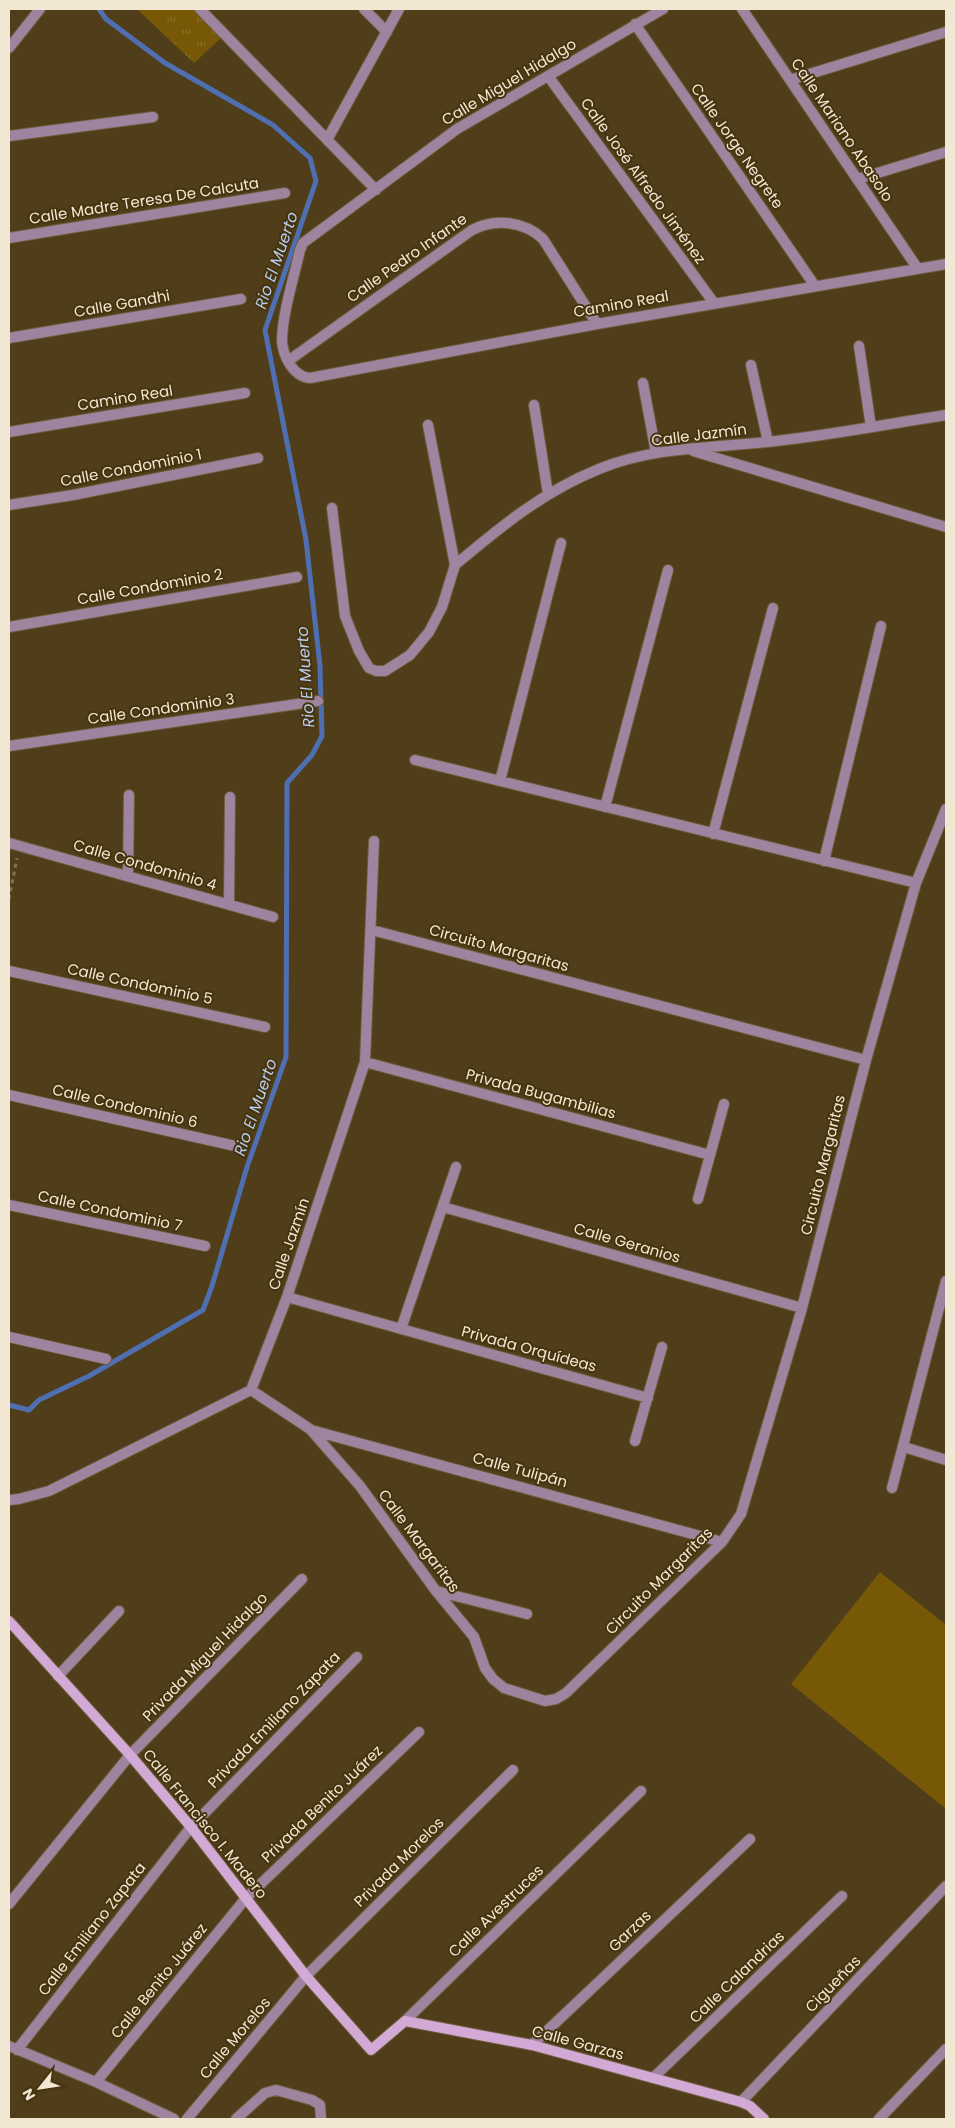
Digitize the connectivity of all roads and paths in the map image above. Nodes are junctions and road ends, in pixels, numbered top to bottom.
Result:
1 (40, 9) edge
2 (200, 9) edge
3 (364, 9) edge
4 (400, 9) edge
5 (663, 9) edge
6 (742, 9) edge
7 (635, 24) junction
8 (387, 32) junction
9 (946, 32) edge
10 (9, 48) edge
11 (548, 76) junction
12 (790, 80) junction
13 (153, 117) dead end
14 (9, 136) edge
15 (327, 140) junction
16 (946, 152) edge
17 (858, 179) junction
18 (376, 190) junction
19 (284, 193) dead end
20 (9, 238) edge
21 (946, 264) edge
22 (918, 269) junction
23 (815, 286) junction
24 (241, 299) dead end
25 (714, 303) junction
26 (597, 324) junction
27 (9, 338) edge
28 (859, 346) dead end
29 (288, 361) junction
30 (751, 365) dead end
31 (642, 383) dead end
32 (245, 393) dead end
33 (534, 405) dead end
34 (946, 415) edge
35 (428, 425) dead end
36 (871, 427) junction
37 (9, 432) edge
38 (768, 442) junction
39 (687, 449) junction
40 (656, 453) junction
41 (258, 458) dead end
42 (548, 494) junction
43 (9, 505) edge
44 (332, 508) dead end
45 (946, 527) edge
46 (561, 542) dead end
47 (455, 565) junction
48 (668, 570) dead end
49 (297, 577) dead end
50 (773, 608) dead end
51 (881, 626) dead end
52 (9, 627) edge
53 (318, 700) dead end
54 (9, 746) edge
55 (415, 760) dead end
56 (500, 781) junction
57 (128, 795) dead end
58 (230, 797) dead end
59 (606, 807) junction
60 (946, 811) edge
61 (714, 834) junction
62 (374, 841) dead end
63 (14, 844) edge
64 (824, 861) junction
65 (128, 876) junction
66 (916, 883) junction
67 (9, 899) edge
68 (229, 904) junction
69 (273, 917) dead end
70 (372, 930) junction
71 (9, 971) edge
72 (265, 1027) dead end
73 (866, 1060) junction
74 (366, 1062) junction
75 (9, 1095) edge
76 (724, 1104) dead end
77 (235, 1146) dead end
78 (710, 1155) junction
79 (456, 1167) dead end
80 (698, 1199) dead end
81 (9, 1205) edge
82 (443, 1207) junction
83 (205, 1246) dead end
84 (946, 1281) edge
85 (287, 1297) junction
86 (802, 1308) junction
87 (401, 1329) junction
88 (9, 1337) edge
89 (662, 1347) dead end
90 (106, 1360) dead end
91 (251, 1390) junction
92 (648, 1398) junction
93 (310, 1429) junction
94 (635, 1441) dead end
95 (904, 1447) junction
96 (946, 1460) edge
97 (892, 1488) dead end
98 (9, 1500) edge
99 (722, 1542) junction
100 (302, 1579) dead end
101 (436, 1591) junction
102 (119, 1611) dead end
103 (526, 1614) dead end
104 (9, 1621) edge
105 (358, 1656) dead end
106 (58, 1676) junction
107 (556, 1699) joint
108 (419, 1732) dead end
109 (130, 1755) junction
110 (513, 1770) dead end
111 (641, 1791) dead end
112 (191, 1826) junction
113 (750, 1839) dead end
114 (946, 1886) edge
115 (842, 1896) dead end
116 (246, 1898) junction
117 (9, 1904) edge
118 (306, 1976) junction
119 (405, 2021) junction
120 (532, 2045) junction
121 (13, 2048) edge
122 (946, 2049) edge
123 (371, 2050) joint
124 (653, 2078) junction
125 (96, 2082) junction
126 (741, 2102) junction
127 (174, 2119) edge
128 (187, 2119) edge
129 (236, 2119) edge
130 (321, 2119) edge
131 (764, 2119) edge
132 (879, 2119) edge

1 - 10 street
2 - 15 street
3 - 8 street
4 - 8 street
5 - 7 street, Calle Miguel Hidalgo
6 - 12 street, Calle Mariano Abasolo
7 - 11 street, Calle Miguel Hidalgo
7 - 23 street, Calle Jorge Negrete
8 - 15 street
9 - 12 street
11 - 18 street, Calle Miguel Hidalgo
11 - 25 street, Calle José Alfredo Jiménez
12 - 17 street, Calle Mariano Abasolo
13 - 14 street
15 - 18 street
16 - 17 street
17 - 22 street, Calle Mariano Abasolo
18 - 29 street, Calle Miguel Hidalgo
19 - 20 street, Calle Madre Teresa De Calcuta
21 - 22 street, Camino Real
22 - 23 street, Camino Real
23 - 25 street, Camino Real
24 - 27 street, Calle Gandhi
25 - 26 street, Camino Real
26 - 29 street, Camino Real
26 - 29 street, Calle Pedro Infante
28 - 36 street
30 - 38 street
31 - 40 street
32 - 37 street, Camino Real
33 - 42 street
34 - 36 street, Calle Jazmín
35 - 47 street
36 - 38 street, Calle Jazmín
38 - 39 street, Calle Jazmín
39 - 40 street, Calle Jazmín
39 - 45 street
40 - 42 street, Calle Jazmín
41 - 43 street, Calle Condominio 1
42 - 47 street, Calle Jazmín
44 - 47 street
46 - 56 street
48 - 59 street
49 - 52 street, Calle Condominio 2
50 - 61 street
51 - 64 street
53 - 54 street, Calle Condominio 3
55 - 56 street
56 - 59 street
57 - 65 street
58 - 68 street
59 - 61 street
60 - 66 street
61 - 64 street
62 - 70 street, Calle Jazmín
63 - 65 street, Calle Condominio 4
63 - 67 path
64 - 66 street
65 - 68 street, Calle Condominio 4
66 - 73 street
68 - 69 street, Calle Condominio 4
70 - 73 street, Circuito Margaritas
70 - 74 street, Calle Jazmín
71 - 72 street, Calle Condominio 5
73 - 86 street, Circuito Margaritas
74 - 78 street, Privada Bugambilias
74 - 85 street, Calle Jazmín
75 - 77 street, Calle Condominio 6
76 - 78 street
78 - 80 street
79 - 82 street
81 - 83 street, Calle Condominio 7
82 - 86 street, Calle Geranios
82 - 87 street
84 - 95 street
85 - 87 street, Privada Orquídeas
85 - 91 street, Calle Jazmín
86 - 99 street, Circuito Margaritas
87 - 92 street, Privada Orquídeas
88 - 90 street
89 - 92 street
91 - 93 street, Calle Margaritas
91 - 98 street
92 - 94 street
93 - 99 street, Calle Tulipán
93 - 101 street, Calle Margaritas
95 - 96 street
95 - 97 street
99 - 107 street, Circuito Margaritas
100 - 109 street, Privada Miguel Hidalgo
101 - 103 street
101 - 107 street, Calle Margaritas
102 - 106 street
104 - 106 main road, Calle Francisco I. Madero
105 - 112 street, Privada Emiliano Zapata
106 - 109 main road, Calle Francisco I. Madero
108 - 116 street, Privada Benito Juárez
109 - 112 main road, Calle Francisco I. Madero
109 - 117 street
110 - 118 street, Privada Morelos
111 - 119 street, Calle Avestruces
112 - 116 main road, Calle Francisco I. Madero
112 - 121 street, Calle Emiliano Zapata
113 - 120 street, Garzas
114 - 126 street, Cigueñas
115 - 124 street, Calle Calandrias
116 - 118 main road, Calle Francisco I. Madero
116 - 125 street, Calle Benito Juárez
118 - 123 main road, Calle Francisco I. Madero
118 - 128 street, Calle Morelos
119 - 120 main road, Calle Garzas
119 - 123 main road, Calle Avestruces
120 - 124 main road, Calle Garzas
121 - 125 street
122 - 132 street
124 - 126 main road, Calle Garzas
125 - 127 street
126 - 131 main road
129 - 130 street

